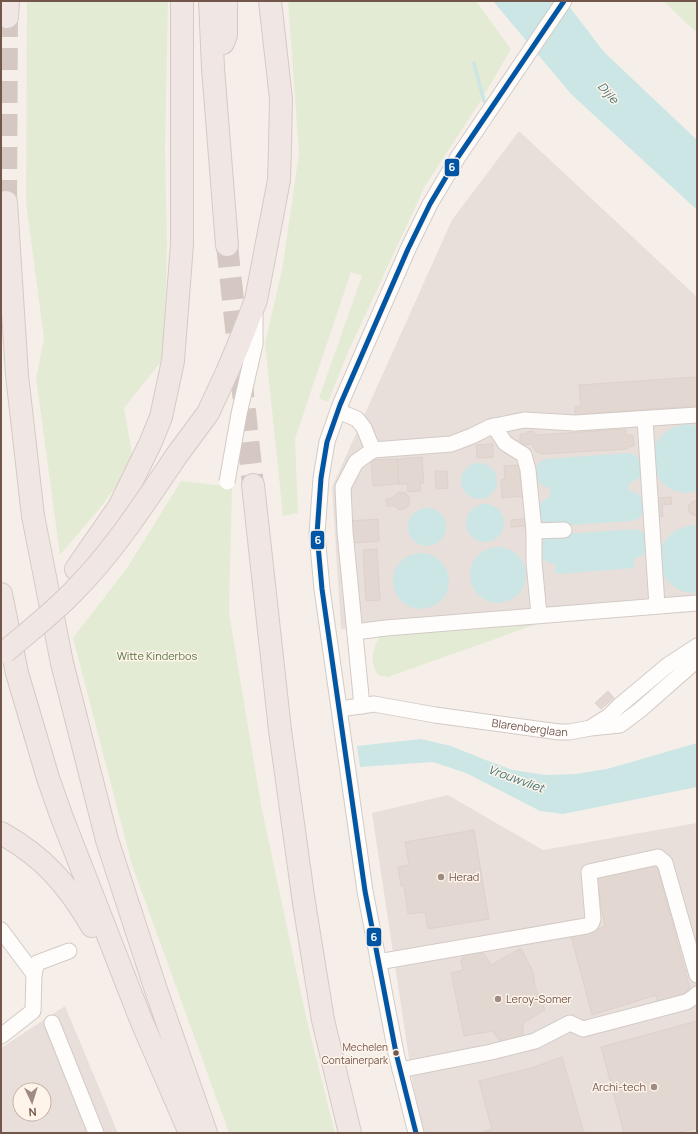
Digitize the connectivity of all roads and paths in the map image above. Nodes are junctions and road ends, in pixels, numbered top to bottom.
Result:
1 (182, 1) edge
2 (210, 1) edge
3 (226, 1) edge
4 (270, 1) edge
5 (564, 1) edge
6 (214, 68) junction
7 (6, 202) tunnel mouth
8 (227, 245) tunnel mouth
9 (256, 300) junction
10 (338, 411) junction
11 (697, 415) edge
12 (646, 419) junction
13 (494, 426) junction
14 (373, 450) junction
15 (226, 482) dead end
16 (253, 485) tunnel mouth
17 (564, 530) dead end
18 (534, 531) junction
19 (1, 594) edge
20 (697, 602) edge
21 (657, 606) junction
22 (539, 615) junction
23 (355, 632) junction
24 (697, 646) edge
25 (3, 653) edge
26 (695, 664) edge
27 (362, 706) junction
28 (340, 709) junction
29 (591, 728) junction
30 (1, 833) edge
31 (1, 930) edge
32 (69, 951) dead end
33 (378, 962) junction
34 (34, 974) junction
35 (697, 975) edge
36 (697, 994) edge
37 (52, 1023) dead end
38 (1, 1036) edge
39 (400, 1070) junction
40 (96, 1133) edge
41 (180, 1133) edge
42 (190, 1133) edge
43 (206, 1133) edge
44 (350, 1133) edge
45 (416, 1133) edge

1 - 25 highway, bridge
2 - 6 highway
3 - 6 highway
4 - 9 highway, bridge
5 - 10 street
6 - 8 highway
7 - 43 highway
9 - 15 street, bridge
9 - 25 highway, bridge
10 - 14 street
10 - 28 street
11 - 12 street
12 - 13 street
12 - 21 street
13 - 14 street
13 - 18 street
14 - 23 street
16 - 44 highway
17 - 18 street
18 - 22 street
19 - 42 highway
20 - 21 street
21 - 22 street
22 - 23 street
23 - 27 street
24 - 29 street
26 - 29 street, Blarenberglaan
27 - 28 street, Blarenberglaan
27 - 29 street, Blarenberglaan
28 - 33 street
30 - 41 highway
31 - 34 street
32 - 34 street
33 - 35 street
33 - 39 street
34 - 38 street
36 - 39 street
37 - 40 street
39 - 45 street

